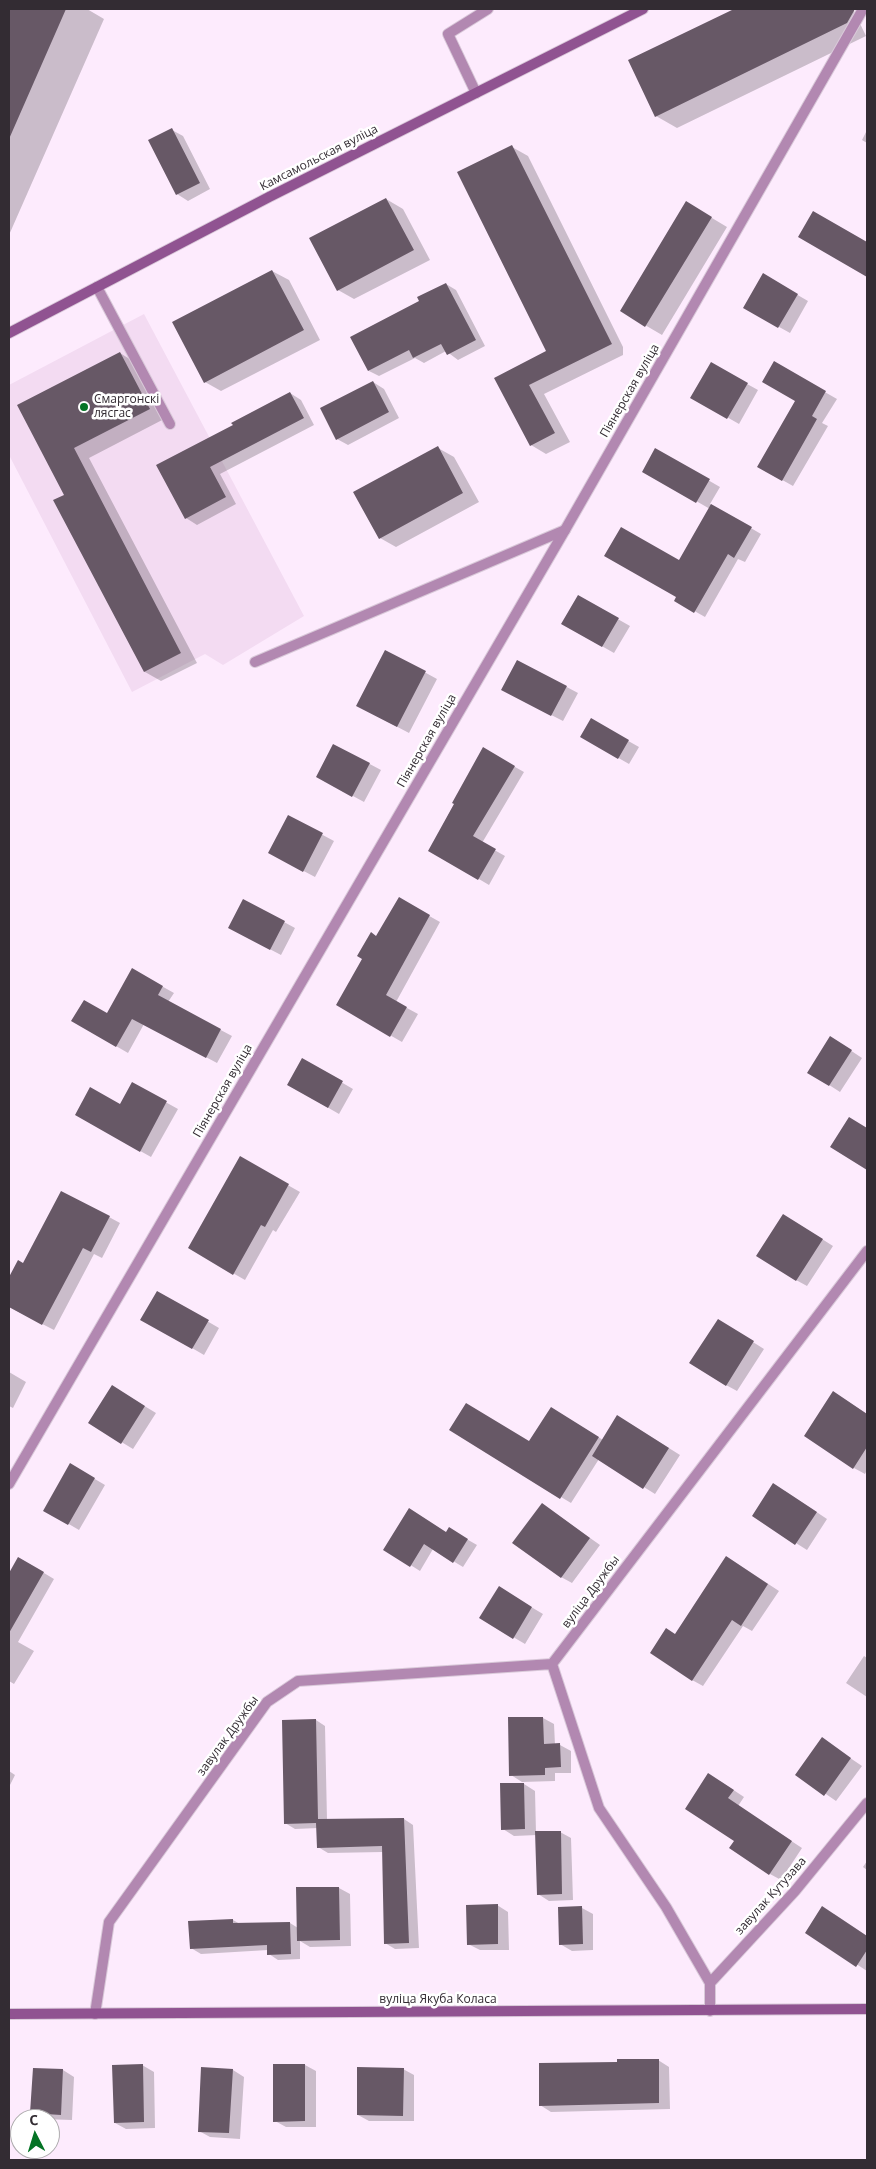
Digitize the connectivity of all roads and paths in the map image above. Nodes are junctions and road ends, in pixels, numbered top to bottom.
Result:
1 (488, 9) edge
2 (642, 9) edge
3 (863, 9) edge
4 (476, 93) junction
5 (97, 287) junction
6 (9, 333) edge
7 (170, 424) dead end
8 (565, 530) junction
9 (255, 662) dead end
10 (867, 1251) edge
11 (9, 1484) edge
12 (552, 1664) junction
13 (867, 1803) edge
14 (710, 1983) junction
15 (867, 2009) edge
16 (710, 2011) junction
17 (9, 2014) edge
18 (95, 2014) junction

1 - 4 street
2 - 4 main road, Камсамольская вуліца
3 - 8 street, Піянерская вуліца
4 - 5 main road, Камсамольская вуліца
5 - 6 main road, Камсамольская вуліца
5 - 7 street
8 - 9 street
8 - 11 street, Піянерская вуліца
10 - 12 street, вуліца Дружбы
12 - 14 street
12 - 18 street, завулак Дружбы
13 - 14 street, завулак Кутузава
14 - 16 street
15 - 16 main road, вуліца Якуба Коласа
16 - 18 main road, вуліца Якуба Коласа
17 - 18 main road, вуліца Якуба Коласа

